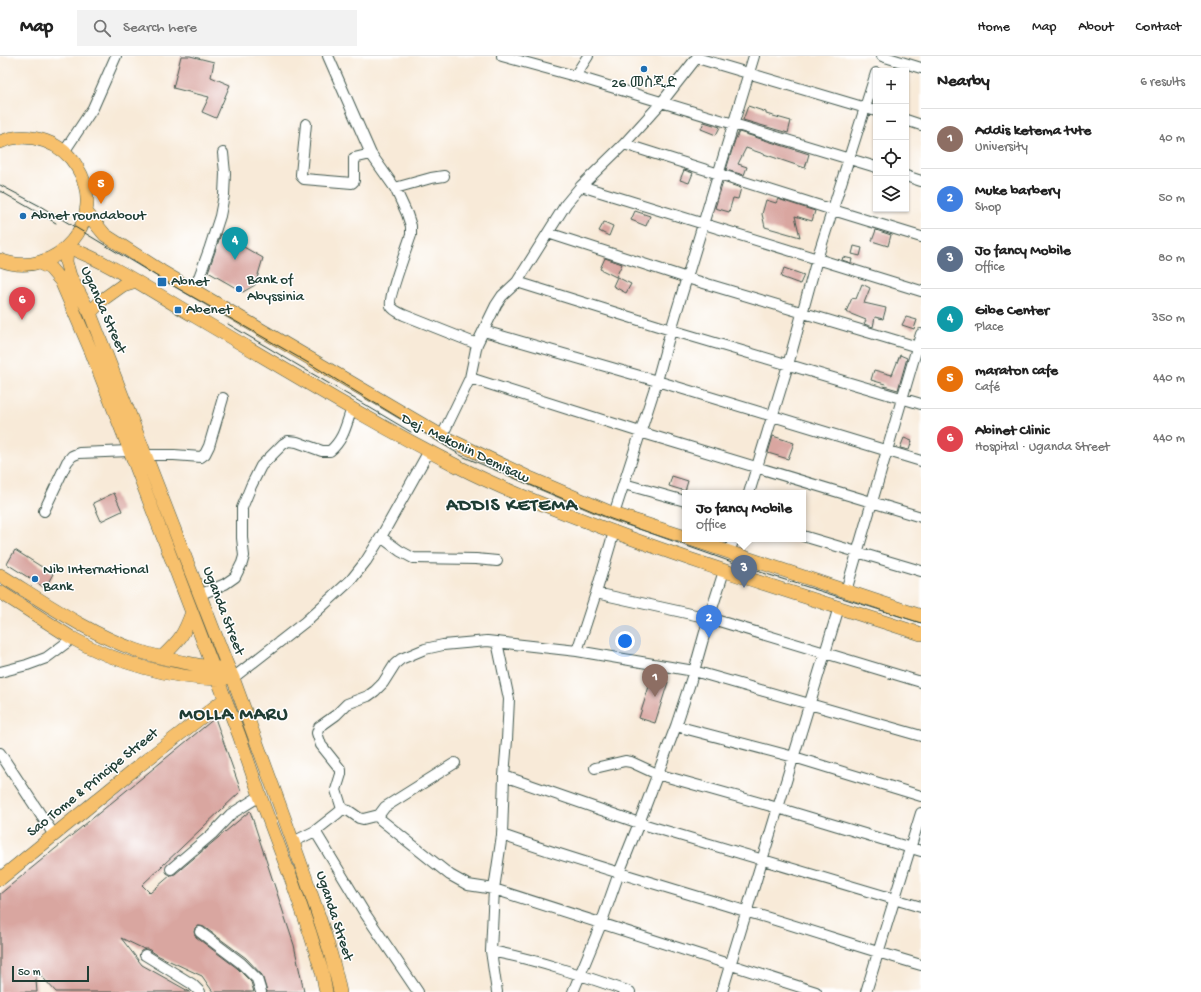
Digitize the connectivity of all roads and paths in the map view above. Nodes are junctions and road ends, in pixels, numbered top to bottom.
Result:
1 (116, 56) edge
2 (328, 56) edge
3 (502, 56) edge
4 (588, 56) edge
5 (754, 56) edge
6 (881, 56) edge
7 (697, 57) edge
8 (877, 68) edge
9 (921, 68) edge
10 (748, 73) junction
11 (575, 76) junction
12 (873, 83) edge
13 (662, 102) junction
14 (866, 108) junction
15 (873, 110) edge
16 (909, 121) edge
17 (306, 124) dead end
18 (734, 124) junction
19 (921, 124) edge
20 (2, 139) edge
21 (624, 144) junction
22 (64, 152) junction
23 (223, 153) dead end
24 (372, 154) junction
25 (849, 159) junction
26 (873, 166) edge
27 (718, 174) junction
28 (444, 176) dead end
29 (909, 177) edge
30 (921, 181) edge
31 (581, 186) junction
32 (395, 188) junction
33 (833, 210) junction
34 (86, 212) junction
35 (703, 224) junction
36 (548, 233) junction
37 (921, 237) edge
38 (67, 247) junction
39 (817, 259) junction
40 (0, 260) edge
41 (39, 263) junction
42 (687, 278) junction
43 (136, 282) junction
44 (517, 282) junction
45 (194, 291) junction
46 (921, 291) edge
47 (90, 313) junction
48 (802, 313) junction
49 (671, 330) junction
50 (484, 331) junction
51 (921, 334) edge
52 (477, 344) junction
53 (919, 347) edge
54 (788, 365) junction
55 (470, 378) junction
56 (657, 381) junction
57 (223, 398) dead end
58 (903, 399) junction
59 (921, 404) edge
60 (352, 408) junction
61 (772, 416) junction
62 (640, 432) junction
63 (442, 436) junction
64 (887, 450) junction
65 (130, 451) junction
66 (429, 451) junction
67 (144, 455) junction
68 (921, 461) edge
69 (757, 467) junction
70 (624, 484) junction
71 (750, 490) edge
72 (682, 500) edge
73 (872, 502) junction
74 (44, 511) dead end
75 (614, 514) junction
76 (921, 517) edge
77 (614, 532) junction
78 (381, 537) junction
79 (682, 537) edge
80 (806, 537) edge
81 (699, 542) edge
82 (733, 542) edge
83 (729, 552) junction
84 (856, 552) junction
85 (497, 561) dead end
86 (724, 571) junction
87 (921, 571) edge
88 (0, 575) edge
89 (846, 591) junction
90 (0, 592) edge
91 (596, 593) junction
92 (199, 595) junction
93 (839, 608) junction
94 (192, 612) junction
95 (921, 616) edge
96 (709, 618) junction
97 (921, 634) edge
98 (73, 638) junction
99 (497, 642) junction
100 (577, 651) junction
101 (825, 652) junction
102 (162, 658) junction
103 (694, 671) junction
104 (0, 672) edge
105 (216, 673) junction
106 (230, 673) junction
107 (921, 682) edge
108 (225, 699) junction
109 (810, 704) junction
110 (676, 726) junction
111 (921, 736) edge
112 (0, 753) edge
113 (794, 757) junction
114 (455, 763) dead end
115 (595, 768) dead end
116 (657, 774) junction
117 (504, 776) junction
118 (260, 796) junction
119 (921, 796) edge
120 (778, 808) junction
121 (342, 809) junction
122 (921, 813) edge
123 (379, 815) junction
124 (639, 823) junction
125 (315, 831) junction
126 (54, 835) junction
127 (502, 835) junction
128 (293, 842) junction
129 (910, 848) junction
130 (921, 851) edge
131 (762, 860) junction
132 (171, 869) dead end
133 (619, 873) junction
134 (0, 879) edge
135 (494, 889) junction
136 (895, 899) junction
137 (921, 907) edge
138 (747, 911) junction
139 (601, 924) junction
140 (200, 932) dead end
141 (491, 951) junction
142 (878, 953) junction
143 (145, 955) dead end
144 (730, 965) junction
145 (921, 965) edge
146 (580, 975) junction
147 (200, 992) edge
148 (261, 992) edge
149 (326, 992) edge
150 (340, 992) edge
151 (418, 992) edge
152 (498, 992) edge
153 (573, 992) edge
154 (630, 992) edge
155 (722, 992) edge
156 (816, 992) edge
157 (866, 992) edge

1 - 22 street
2 - 24 street
3 - 11 street
4 - 11 street
5 - 10 street
6 - 8 street
6 - 9 street
7 - 10 street
7 - 13 street
10 - 14 street
10 - 18 street
11 - 13 street
12 - 14 street
13 - 18 street
13 - 21 street
14 - 15 street
14 - 25 street
16 - 19 street
17 - 24 street
18 - 25 street
18 - 27 street
20 - 22 main road
21 - 27 street
21 - 31 street
22 - 34 main road
23 - 45 street
24 - 32 street
25 - 26 street
25 - 33 street
27 - 33 street
27 - 35 street
28 - 32 street
29 - 30 street
31 - 35 street
31 - 36 street
32 - 52 street
33 - 37 street
33 - 39 street
34 - 38 main road
34 - 45 main road, Dej. Mekonin Demisaw
35 - 39 street
35 - 42 street
36 - 42 street
36 - 44 street
38 - 41 main road
38 - 43 main road, Dej. Mekonin Demisaw
38 - 47 main road, Uganda Street
39 - 46 street
39 - 48 street
40 - 41 main road
41 - 65 main road, Uganda Street
42 - 48 street
42 - 49 street
43 - 47 main road
43 - 60 main road, Dej. Mekonin Demisaw
44 - 49 street
44 - 50 street
45 - 63 main road, Dej. Mekonin Demisaw
47 - 67 main road, Uganda Street
48 - 53 street
48 - 54 street
49 - 54 street
49 - 56 street
50 - 52 street
50 - 56 street
51 - 53 street
52 - 55 street
53 - 58 street
54 - 58 street
54 - 61 street
55 - 62 street
55 - 63 street
56 - 61 street
56 - 62 street
57 - 67 street
58 - 59 street
58 - 64 street
60 - 66 main road, Dej. Mekonin Demisaw
60 - 92 street
61 - 64 street
61 - 69 street
62 - 69 street
62 - 70 street
63 - 75 main road, Dej. Mekonin Demisaw
64 - 68 street
64 - 73 street
65 - 74 street
65 - 94 main road, Uganda Street
66 - 77 main road, Dej. Mekonin Demisaw
66 - 78 street
67 - 92 main road, Uganda Street
69 - 71 street
69 - 73 street
70 - 72 street
70 - 75 street
73 - 76 street
73 - 84 street
75 - 79 main road, Dej. Mekonin Demisaw
77 - 86 main road, Dej. Mekonin Demisaw
77 - 91 street
78 - 85 street
78 - 106 street
80 - 84 street
81 - 83 main road
82 - 83 street
83 - 89 main road
84 - 87 street
84 - 89 street
86 - 93 main road, Dej. Mekonin Demisaw
86 - 96 street
88 - 102 main road
89 - 95 main road
90 - 98 main road
91 - 96 street
91 - 100 street
92 - 106 main road, Uganda Street
93 - 97 main road, Dej. Mekonin Demisaw
93 - 101 street
94 - 102 main road
94 - 105 main road, Uganda Street
96 - 101 street
96 - 103 street
98 - 104 street
98 - 105 main road
99 - 100 street
99 - 117 street
99 - 121 street
100 - 103 street
101 - 107 street
101 - 109 street
102 - 105 main road
103 - 109 street
103 - 110 street
105 - 106 main road
105 - 108 main road, Uganda Street
106 - 128 main road, Uganda Street
108 - 118 main road, Uganda Street
108 - 126 main road, Sao Tome & Principe Street
109 - 111 street
109 - 113 street
110 - 113 street
110 - 116 street
112 - 126 street
113 - 119 street
113 - 120 street
114 - 123 street
115 - 116 street
116 - 120 street
116 - 124 street
117 - 124 street
117 - 127 street
118 - 132 street
118 - 149 main road, Uganda Street
120 - 129 street
120 - 131 street
121 - 123 street
121 - 125 street
122 - 129 street
123 - 135 street
124 - 131 street
124 - 133 street
125 - 128 street
125 - 151 street
126 - 134 main road, Sao Tome & Principe Street
127 - 133 street
127 - 135 street
128 - 150 main road, Uganda Street
129 - 130 street
129 - 136 street
131 - 136 street
131 - 138 street
133 - 138 street
133 - 139 street
135 - 139 street
135 - 141 street
136 - 137 street
136 - 142 street
138 - 142 street
138 - 144 street
139 - 144 street
139 - 146 street
140 - 148 street
141 - 146 street
141 - 152 street
142 - 145 street
142 - 157 street
143 - 147 street
144 - 155 street
144 - 156 street
146 - 153 street
146 - 154 street

